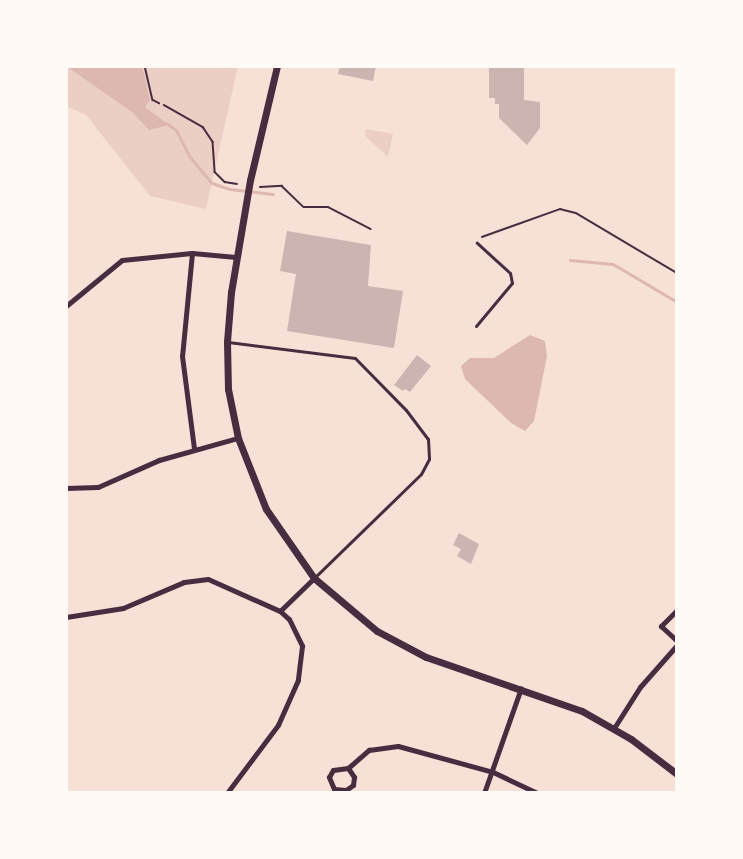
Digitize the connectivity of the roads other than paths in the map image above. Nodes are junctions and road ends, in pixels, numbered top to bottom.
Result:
1 (277, 66) edge
2 (477, 243) road end
3 (192, 254) junction
4 (236, 257) junction
5 (66, 306) edge
6 (476, 326) dead end
7 (227, 342) junction
8 (238, 438) junction
9 (194, 449) junction
10 (66, 488) edge
11 (314, 578) junction
12 (677, 610) edge
13 (280, 611) junction
14 (66, 617) edge
15 (677, 643) edge
16 (521, 688) junction
17 (614, 728) junction
18 (348, 768) junction
19 (493, 772) junction
20 (677, 774) edge
21 (227, 793) edge
22 (484, 793) edge
23 (537, 793) edge

1 - 4 street
2 - 6 lane
3 - 4 street
3 - 5 street
3 - 9 street
4 - 7 street
7 - 8 street
7 - 11 lane
8 - 9 street
8 - 11 street
9 - 10 street
11 - 13 street
11 - 16 street
12 - 15 street
13 - 14 street
13 - 21 street
15 - 17 street
16 - 17 street
16 - 19 street
17 - 20 street
18 - 18 street
18 - 19 street
19 - 22 street
19 - 23 street

